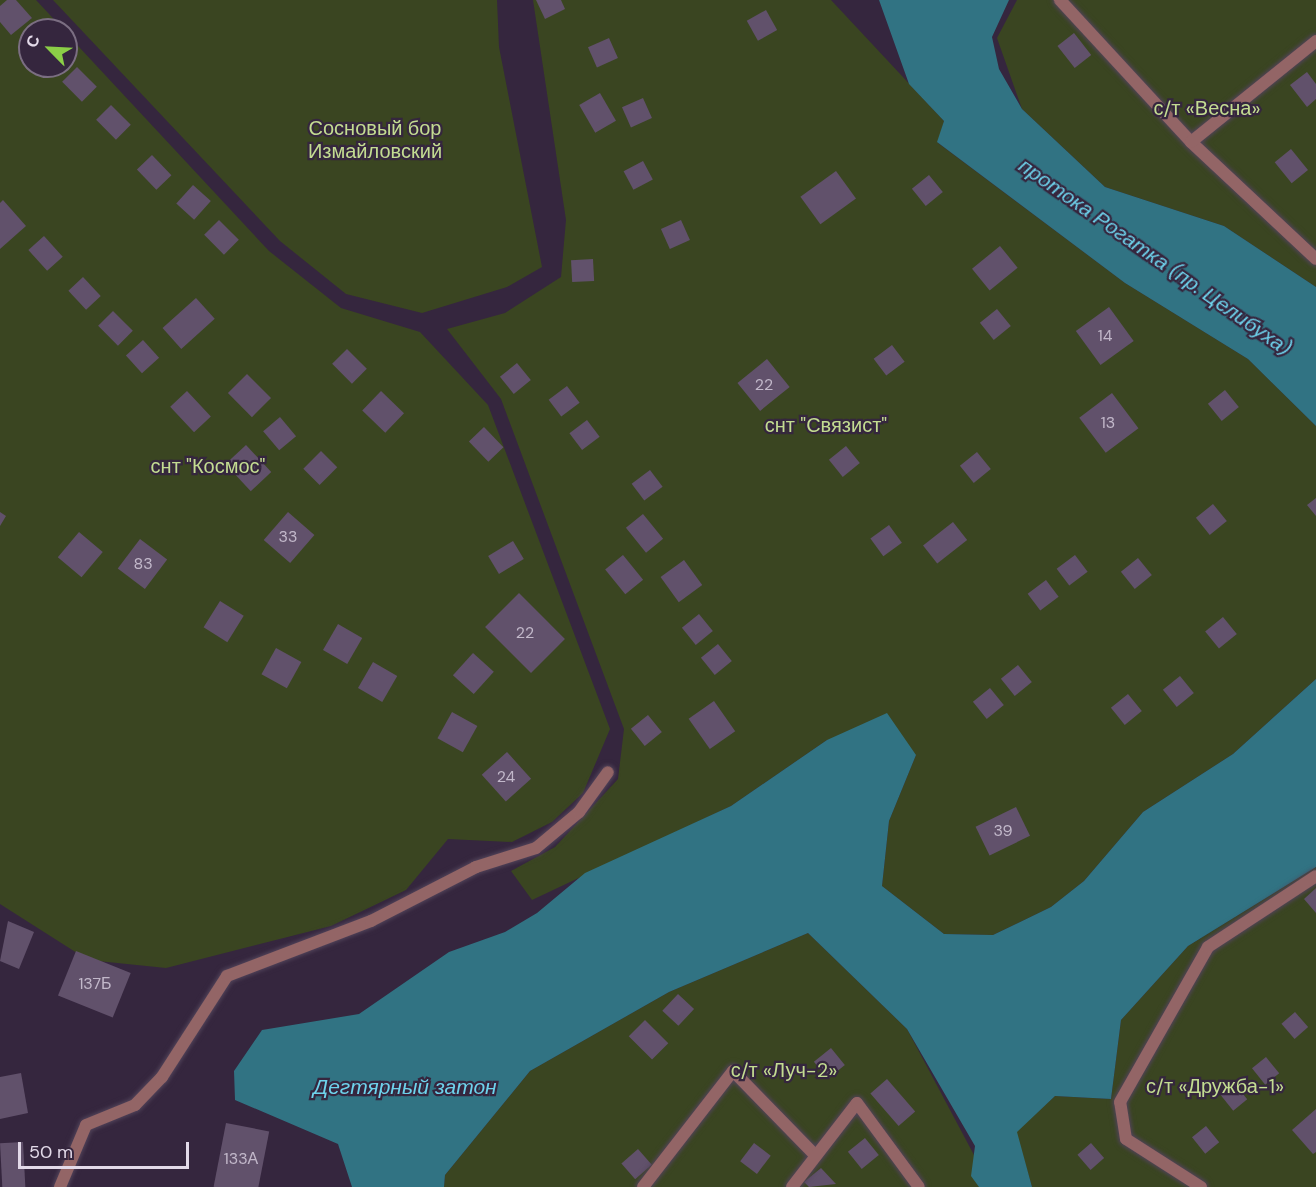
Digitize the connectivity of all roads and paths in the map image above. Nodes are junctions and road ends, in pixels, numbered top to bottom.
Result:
1 (1060, 0) edge
2 (1316, 40) edge
3 (1191, 142) junction
4 (1316, 259) edge
5 (608, 772) dead end
6 (1316, 876) edge
7 (815, 1155) junction
8 (60, 1187) edge
9 (643, 1187) edge
10 (792, 1187) edge
11 (919, 1187) edge
12 (1201, 1187) edge

1 - 3 street
2 - 3 street
3 - 4 street
5 - 8 street
6 - 12 street
7 - 9 street
7 - 10 street
7 - 11 street

